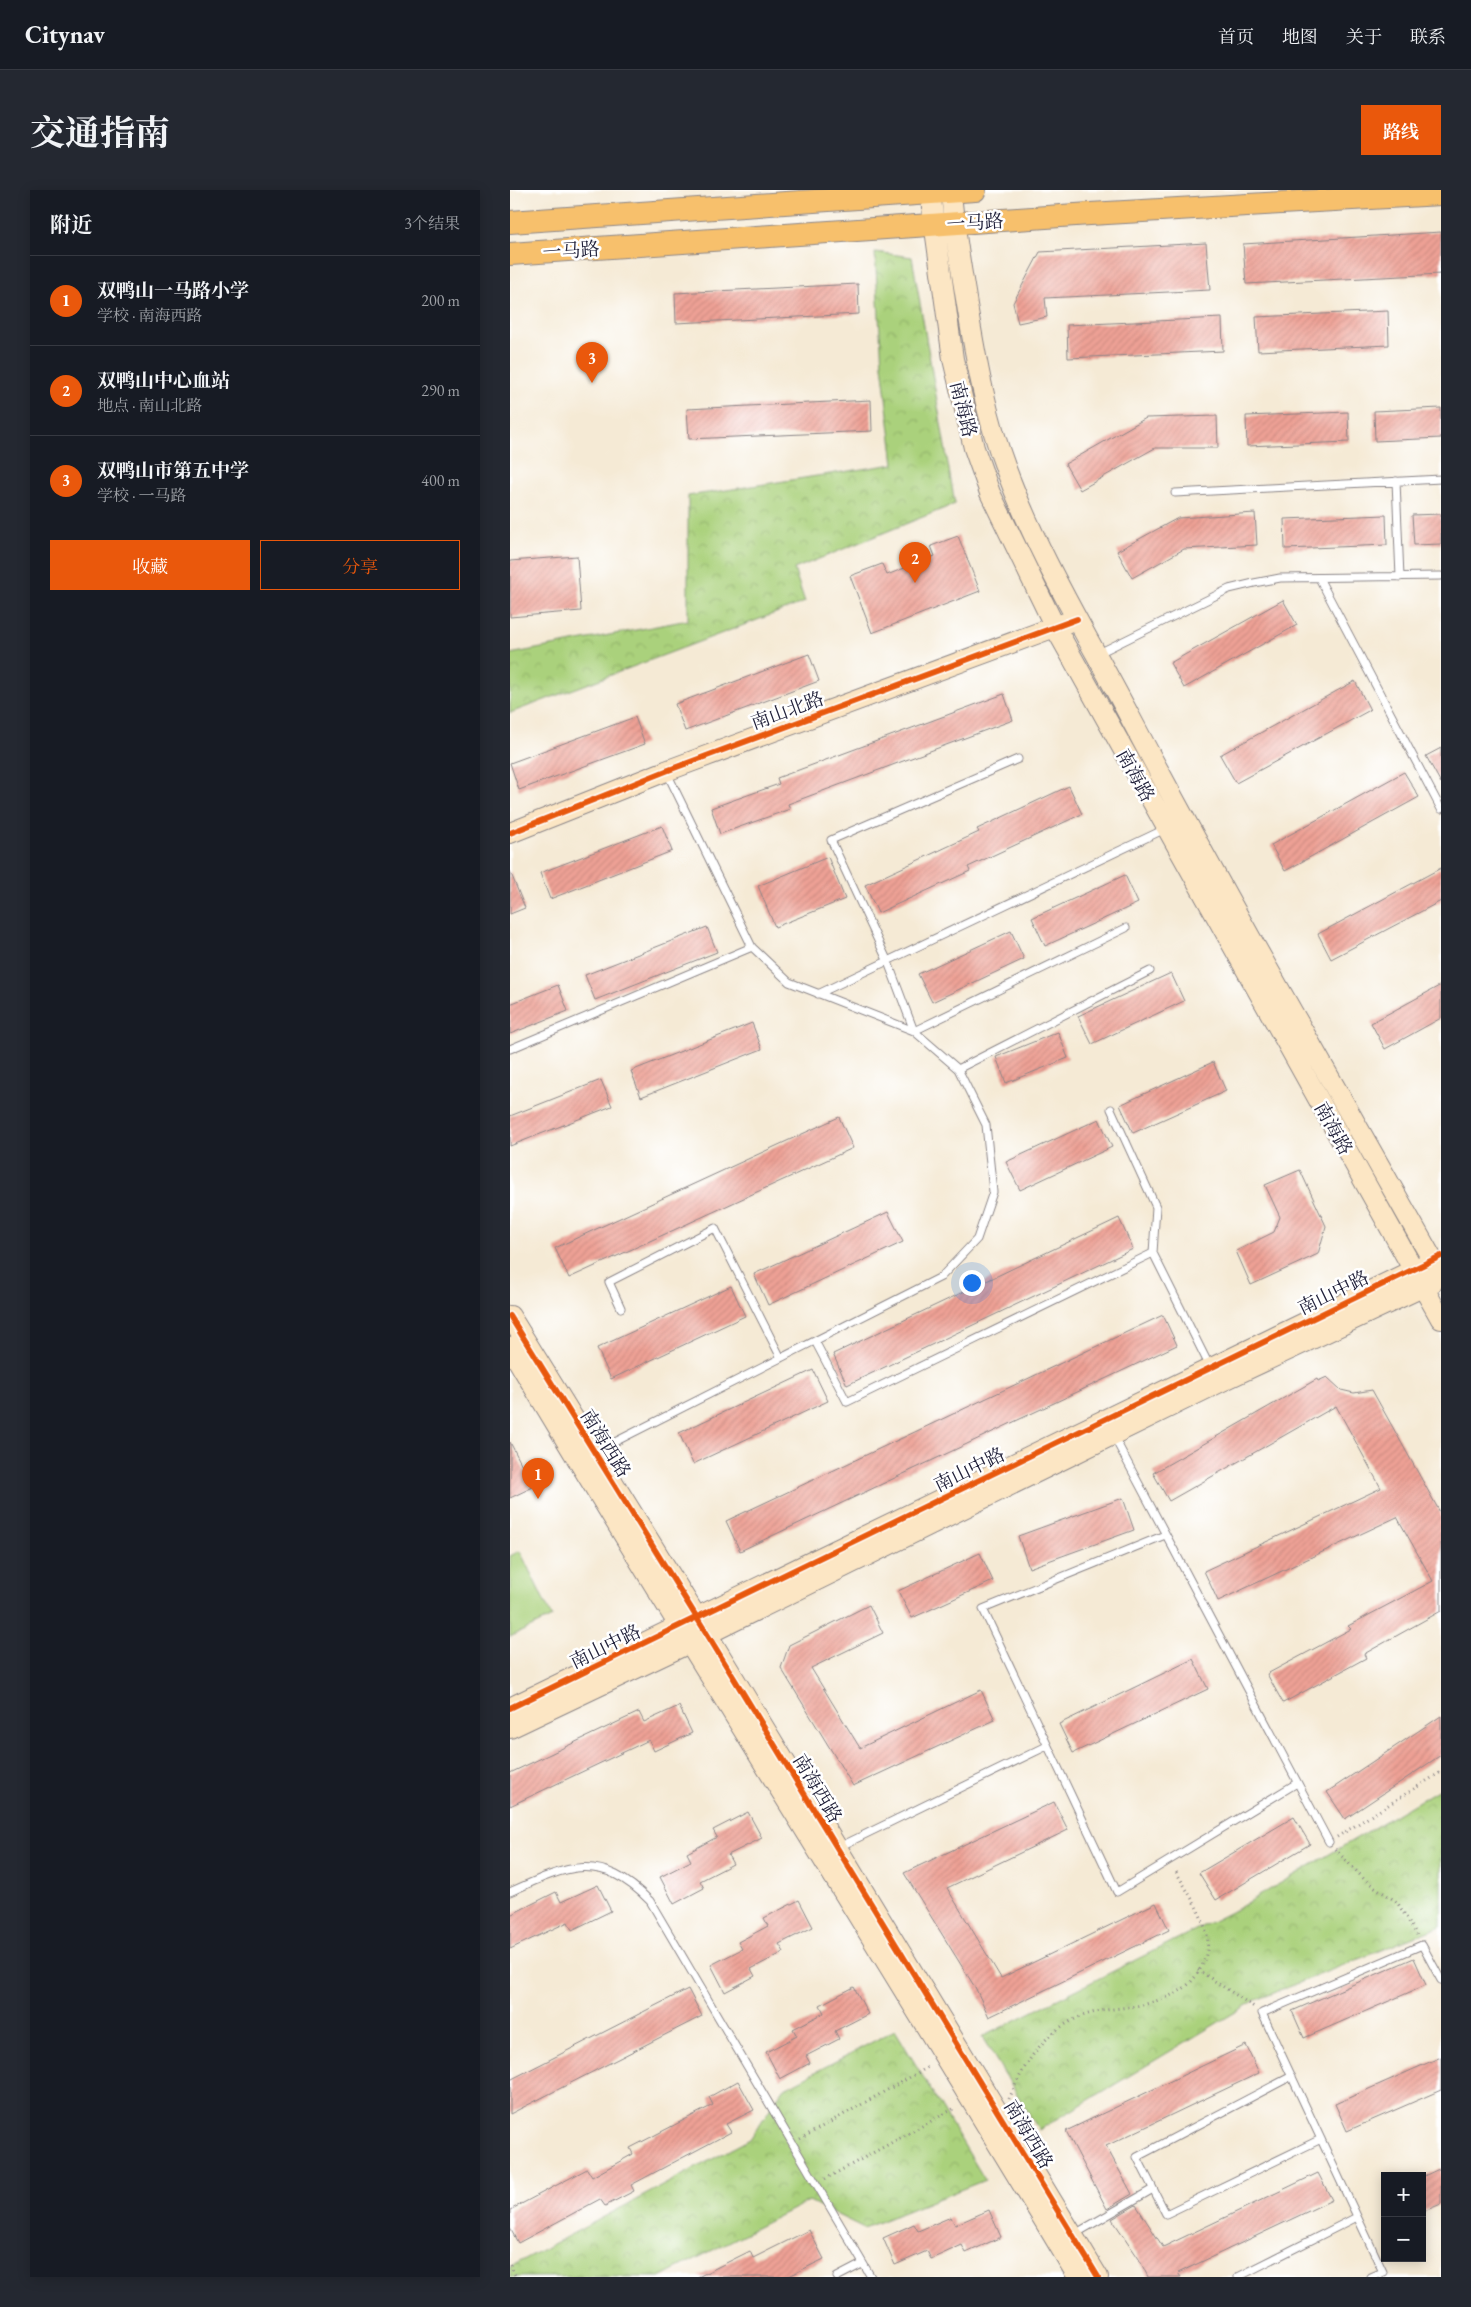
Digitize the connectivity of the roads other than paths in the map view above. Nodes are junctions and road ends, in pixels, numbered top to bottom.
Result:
1 (975, 190) edge
2 (940, 192) junction
3 (1441, 194) edge
4 (510, 222) edge
5 (944, 225) junction
6 (510, 254) edge
7 (1441, 479) edge
8 (1396, 481) junction
9 (1175, 493) dead end
10 (1441, 576) edge
11 (1400, 577) junction
12 (1319, 578) junction
13 (1077, 619) junction
14 (1055, 627) junction
15 (1097, 654) junction
16 (1018, 759) dead end
17 (666, 770) junction
18 (1441, 809) edge
19 (1175, 824) junction
20 (510, 833) edge
21 (1126, 928) dead end
22 (752, 947) junction
23 (888, 962) junction
24 (1150, 971) dead end
25 (818, 994) junction
26 (914, 1031) junction
27 (510, 1049) edge
28 (958, 1069) junction
29 (1111, 1110) dead end
30 (1153, 1253) junction
31 (1439, 1268) edge
32 (1418, 1278) junction
33 (621, 1308) dead end
34 (510, 1316) edge
35 (1441, 1319) edge
36 (815, 1341) junction
37 (510, 1347) edge
38 (781, 1358) junction
39 (1214, 1375) junction
40 (1112, 1435) junction
41 (586, 1457) junction
42 (1166, 1535) junction
43 (693, 1630) junction
44 (510, 1708) edge
45 (510, 1728) edge
46 (1048, 1746) junction
47 (1297, 1783) junction
48 (1329, 1842) road end
49 (837, 1848) junction
50 (510, 1892) edge
51 (1441, 1980) edge
52 (1292, 2076) junction
53 (1321, 2139) junction
54 (1153, 2189) junction
55 (1357, 2217) junction
56 (1073, 2236) junction
57 (862, 2264) junction
58 (837, 2277) edge
59 (871, 2277) edge
60 (1078, 2277) edge
61 (1098, 2277) edge
62 (1238, 2277) edge
63 (1371, 2277) edge

1 - 2 main road, 一马路
2 - 4 main road, 一马路
2 - 5 street, 南海路
3 - 5 main road, 一马路
5 - 6 main road, 一马路
5 - 13 street, 南海路
5 - 14 street, 南海路
7 - 8 lane
8 - 9 lane
8 - 11 lane
10 - 11 lane
11 - 12 lane
12 - 15 lane
12 - 18 lane
13 - 14 street, 南山北路
13 - 15 street, 南海路
14 - 17 street, 南山北路
14 - 19 street, 南海路
15 - 19 street, 南海路
16 - 23 lane
17 - 20 street, 南山北路
17 - 22 lane
19 - 23 lane
19 - 31 street, 南海路
19 - 32 street, 南海路
21 - 26 lane
22 - 25 lane
22 - 27 lane
23 - 25 lane
23 - 26 lane
24 - 28 lane
25 - 26 lane
26 - 28 lane
28 - 36 lane
29 - 30 lane
30 - 36 lane
30 - 39 lane
31 - 32 street, 南山中路
32 - 35 street, 南海路
32 - 39 street, 南山中路
33 - 38 lane
34 - 41 street, 南海西路
36 - 38 lane
37 - 41 street, 南海西路
38 - 41 lane
39 - 40 street, 南山中路
39 - 43 street, 南山中路
40 - 42 lane
40 - 43 street, 南山中路
41 - 43 street, 南海西路
42 - 46 lane
42 - 47 lane
43 - 44 street, 南山中路
43 - 45 street, 南山中路
43 - 49 street, 南海西路
43 - 60 street, 南海西路
46 - 47 lane
46 - 49 lane
47 - 48 lane
49 - 56 street, 南海西路
50 - 57 lane
51 - 52 lane
52 - 53 lane
52 - 54 lane
53 - 54 lane
53 - 55 lane
54 - 56 lane
55 - 62 lane
55 - 63 lane
56 - 61 street, 南海西路
57 - 58 lane
57 - 59 lane

